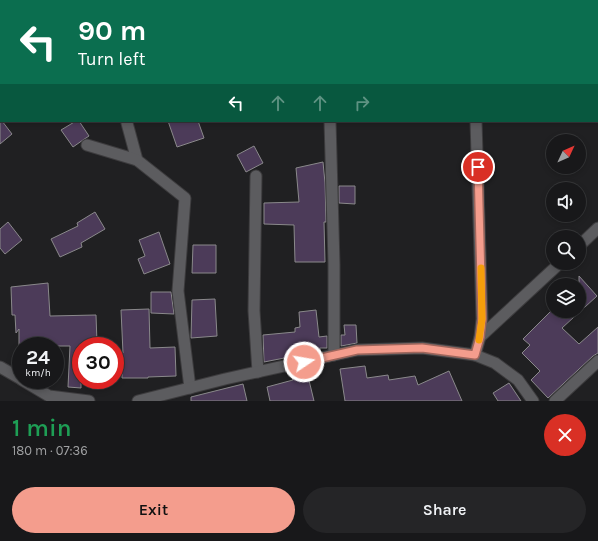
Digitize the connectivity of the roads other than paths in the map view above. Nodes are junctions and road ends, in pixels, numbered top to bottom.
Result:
1 (330, 122) edge
2 (476, 122) edge
3 (127, 123) dead end
4 (87, 145) dead end
5 (137, 160) junction
6 (256, 176) dead end
7 (598, 228) edge
8 (586, 239) edge
9 (552, 270) edge
10 (480, 337) junction
11 (334, 355) junction
12 (475, 355) junction
13 (598, 361) edge
14 (0, 367) edge
15 (258, 372) junction
16 (12, 374) edge
17 (190, 388) junction
18 (37, 389) edge
19 (89, 401) edge
20 (138, 401) edge
21 (533, 401) edge
22 (555, 401) edge

1 - 11 street
2 - 10 street
3 - 5 street
4 - 5 street
5 - 17 street
6 - 15 street
7 - 8 street
9 - 10 street
10 - 12 street
11 - 12 street
11 - 15 street
12 - 21 street
13 - 22 street
14 - 16 street
15 - 17 street
17 - 20 street
18 - 19 street

